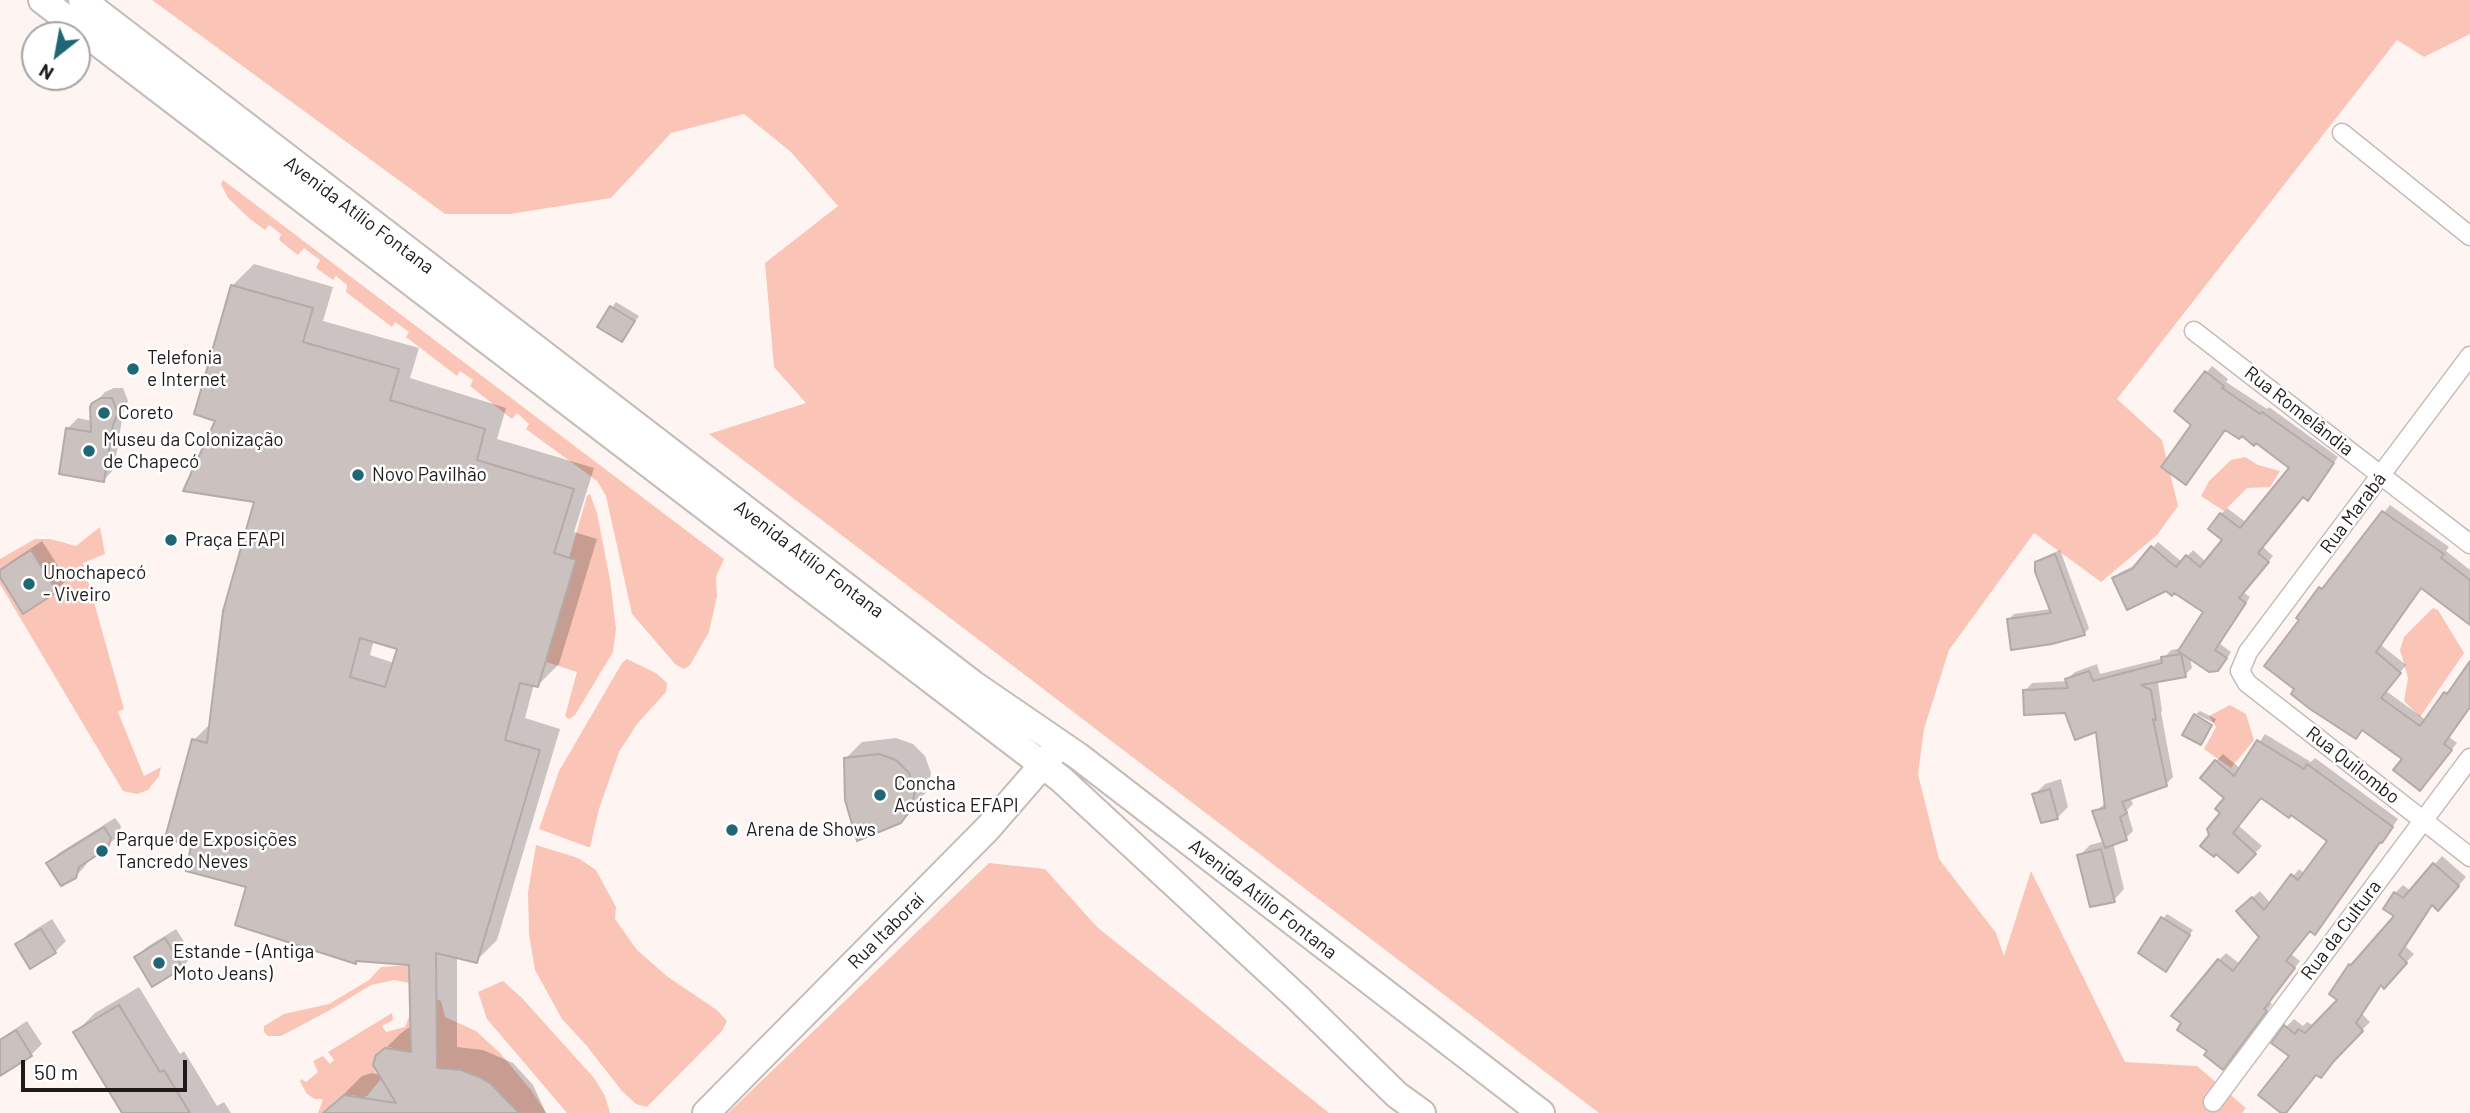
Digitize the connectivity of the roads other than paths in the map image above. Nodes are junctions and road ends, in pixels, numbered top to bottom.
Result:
1 (41, 0) edge
2 (82, 0) edge
3 (2342, 133) dead end
4 (2470, 236) edge
5 (2194, 331) dead end
6 (2470, 356) edge
7 (2382, 475) junction
8 (2470, 544) edge
9 (2240, 671) joint
10 (1061, 744) junction
11 (2470, 758) edge
12 (1043, 766) junction
13 (2424, 820) junction
14 (2470, 857) edge
15 (2213, 1102) dead end
16 (706, 1113) edge
17 (1422, 1113) edge
18 (1541, 1113) edge

1 - 12 main road, Avenida Atílio Fontana
2 - 10 main road, Avenida Atílio Fontana
3 - 4 street
5 - 7 street, Rua Romelândia
6 - 7 street, Rua Marabá
7 - 8 street, Rua Romelândia
7 - 9 street, Rua Marabá
9 - 13 street, Rua Quilombo
10 - 12 main road, Rua Itaboraí
10 - 18 main road, Avenida Atílio Fontana
11 - 13 street, Rua da Cultura
12 - 16 main road, Rua Itaboraí
12 - 17 main road, Avenida Atílio Fontana
13 - 14 street, Rua Quilombo
13 - 15 street, Rua da Cultura

